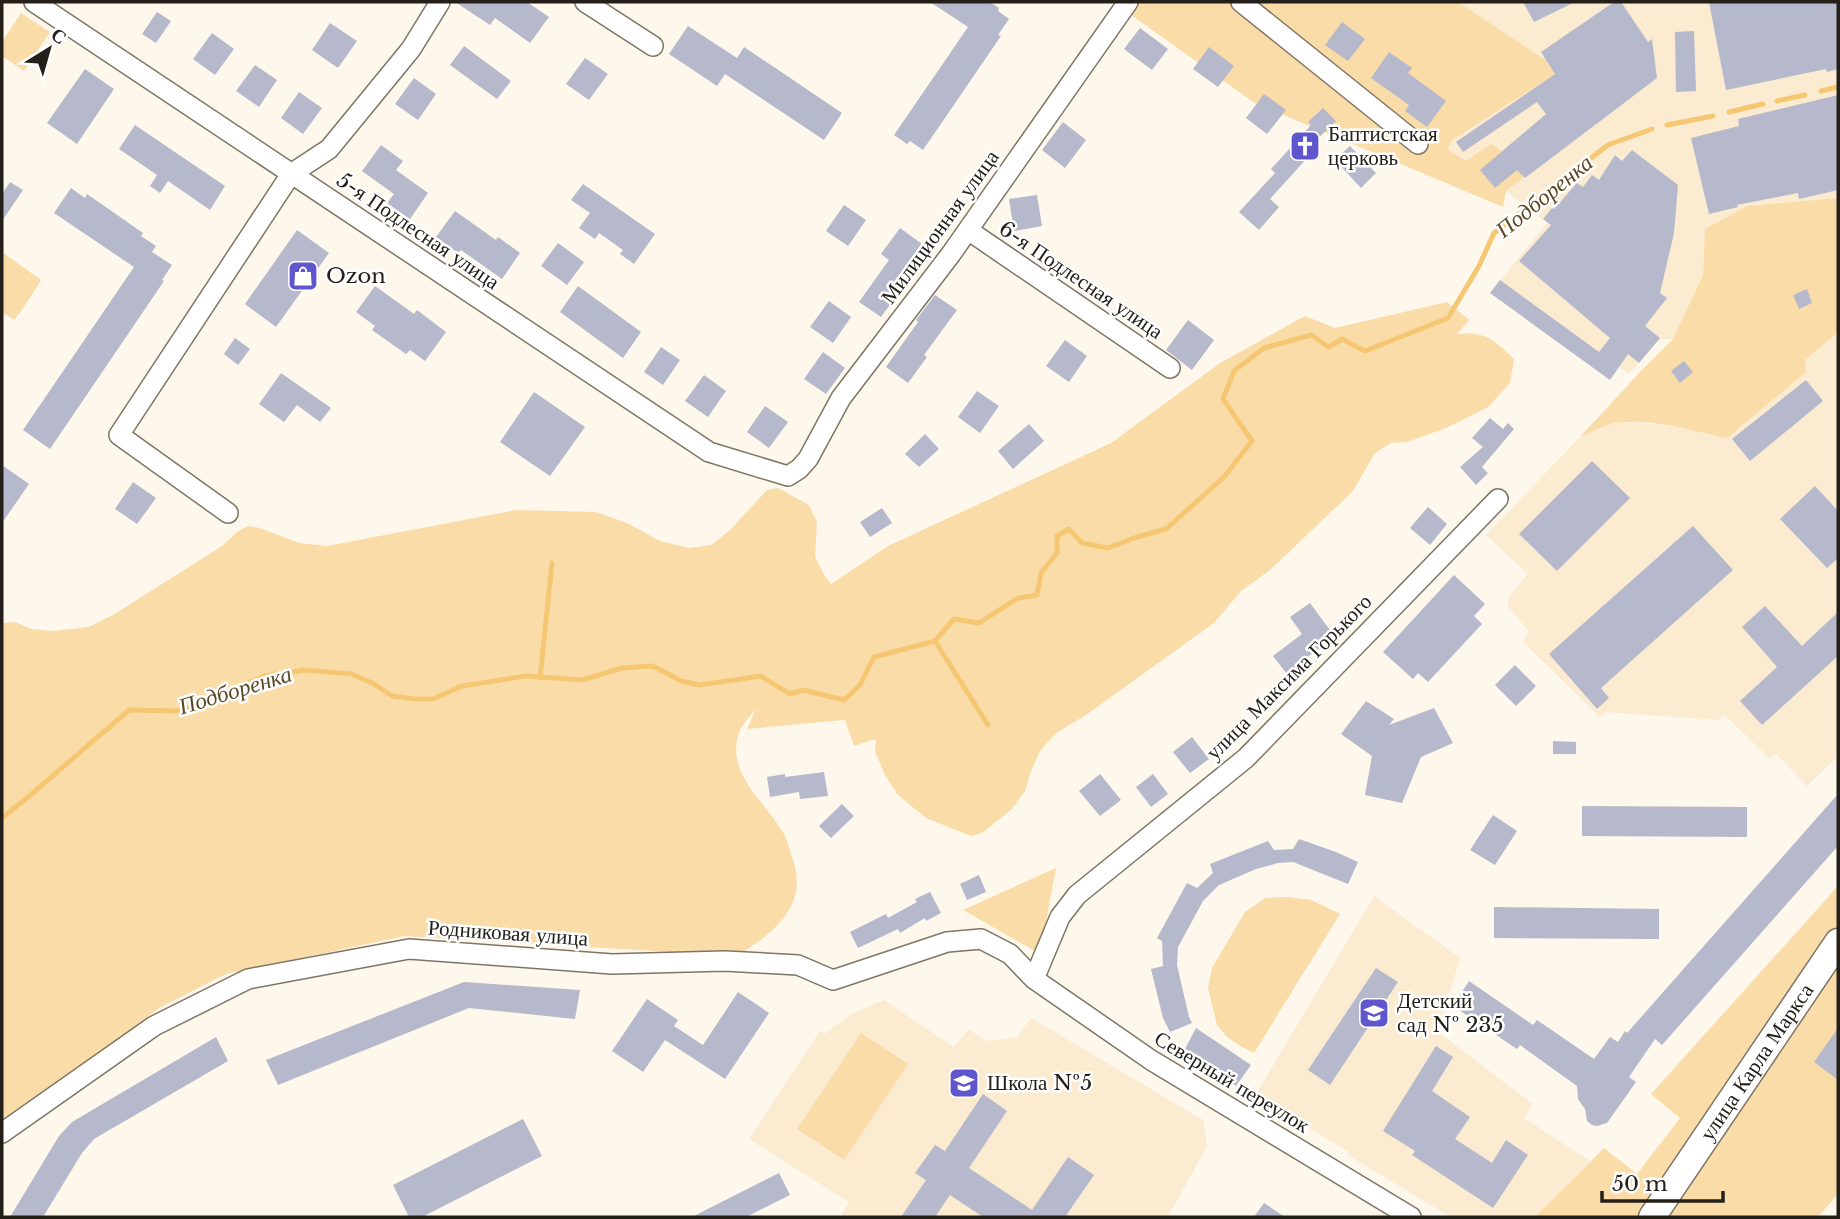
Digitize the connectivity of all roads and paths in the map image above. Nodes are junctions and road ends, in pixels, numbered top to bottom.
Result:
1 (34, 2) edge
2 (440, 2) edge
3 (585, 2) edge
4 (1128, 2) edge
5 (1241, 2) edge
6 (653, 46) dead end
7 (1418, 144) dead end
8 (291, 174) junction
9 (968, 230) junction
10 (1170, 368) dead end
11 (788, 476) joint
12 (1498, 499) dead end
13 (228, 513) dead end
14 (1838, 942) edge
15 (1034, 979) junction
16 (2, 1133) edge
17 (1411, 1217) edge
18 (1652, 1217) edge

1 - 8 street, 5-я Подлесная улица
2 - 8 street
3 - 6 street
4 - 9 street, Милиционная улица
5 - 7 street
8 - 11 street, 5-я Подлесная улица
8 - 13 street
9 - 10 street, 6-я Подлесная улица
9 - 11 street, Милиционная улица
12 - 15 street, улица Максима Горького
14 - 18 street, улица Карла Маркса
15 - 16 street, Родниковая улица
15 - 17 street, Северный переулок

